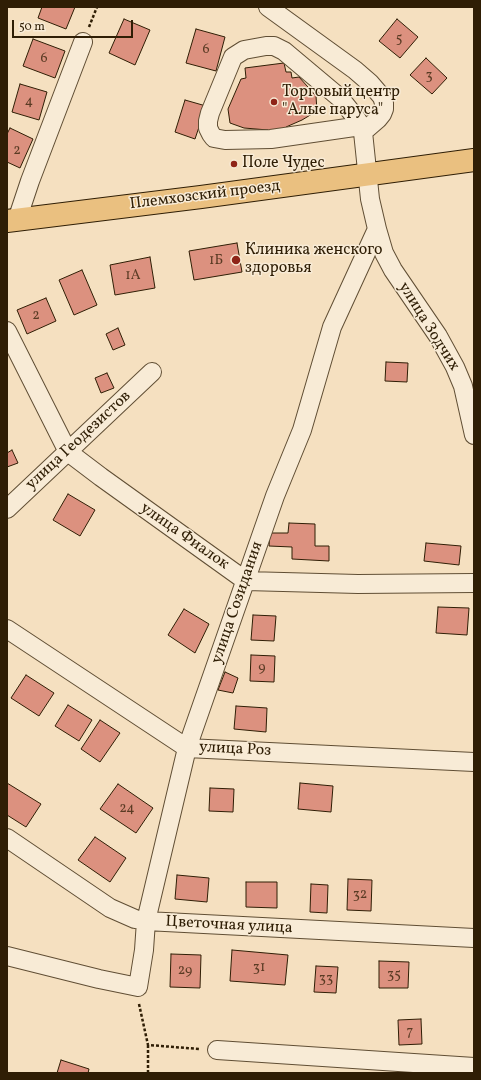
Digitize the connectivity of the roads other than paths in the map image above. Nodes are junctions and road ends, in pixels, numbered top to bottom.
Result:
1 (268, 7) edge
2 (84, 42) road end
3 (362, 129) junction
4 (474, 160) edge
5 (367, 174) junction
6 (12, 221) edge
7 (377, 229) junction
8 (7, 331) edge
9 (152, 372) dead end
10 (474, 435) edge
11 (68, 452) junction
12 (7, 509) edge
13 (246, 580) junction
14 (474, 583) edge
15 (7, 629) edge
16 (188, 748) junction
17 (474, 762) edge
18 (7, 838) edge
19 (146, 921) junction
20 (474, 938) edge
21 (7, 956) edge
22 (217, 1050) road end
23 (474, 1067) edge

1 - 3 street
2 - 6 street
3 - 3 street
3 - 5 street, улица Зодчих
4 - 5 main road, Племхозский проезд
5 - 6 main road, Племхозский проезд
5 - 7 street, улица Зодчих
7 - 10 street, улица Зодчих
7 - 13 street, улица Созидания
8 - 11 street, улица Фиалок
9 - 11 street, улица Геодезистов
11 - 12 street, улица Геодезистов
11 - 13 street, улица Фиалок
13 - 14 street, улица Фиалок
13 - 16 street, улица Созидания
15 - 16 street, улица Роз
16 - 17 street, улица Роз
16 - 19 street, улица Созидания
18 - 19 street, Цветочная улица
19 - 20 street, Цветочная улица
19 - 21 street, улица Созидания
22 - 23 street

